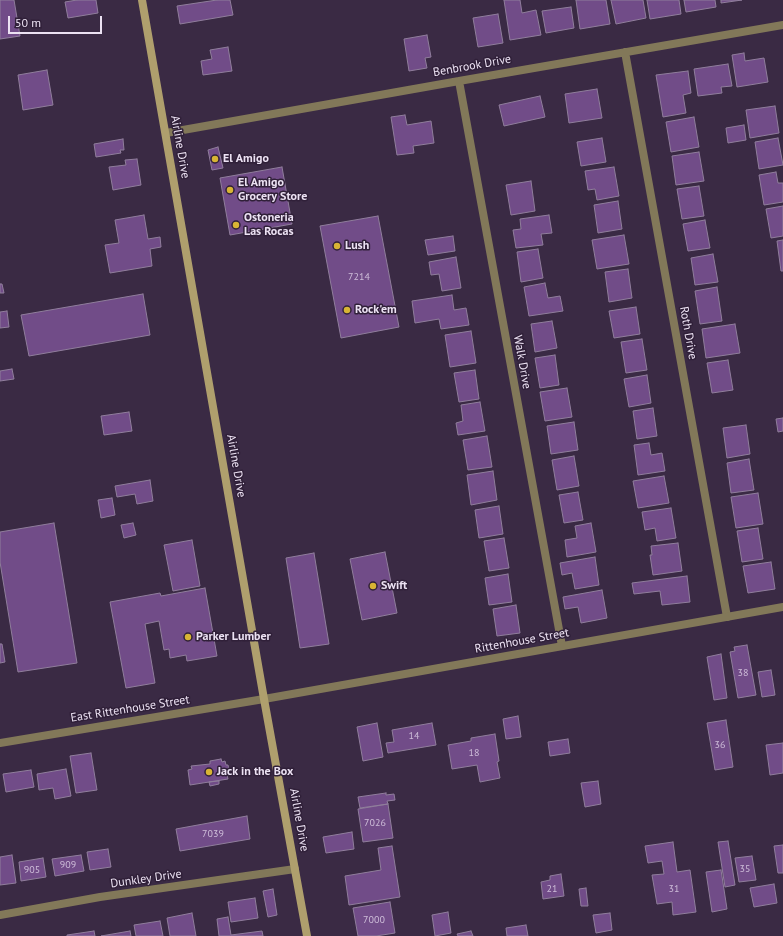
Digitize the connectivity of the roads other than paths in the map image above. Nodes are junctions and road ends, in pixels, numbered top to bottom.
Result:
1 (142, 0) edge
2 (783, 25) edge
3 (625, 52) junction
4 (459, 81) junction
5 (166, 133) junction
6 (783, 607) edge
7 (727, 617) junction
8 (562, 646) junction
9 (264, 700) junction
10 (0, 743) edge
11 (296, 869) junction
12 (0, 915) edge
13 (307, 936) edge

1 - 5 main road, Airline Drive
2 - 3 street, Benbrook Drive
3 - 4 street, Benbrook Drive
3 - 7 street, Roth Drive
4 - 5 street, Benbrook Drive
4 - 8 street, Walk Drive
5 - 9 main road, Airline Drive
6 - 7 street, Rittenhouse Street
7 - 8 street, Rittenhouse Street
8 - 9 street, Rittenhouse Street
9 - 10 street, East Rittenhouse Street
9 - 11 main road, Airline Drive
11 - 12 street, Dunkley Drive
11 - 13 main road, Airline Drive

